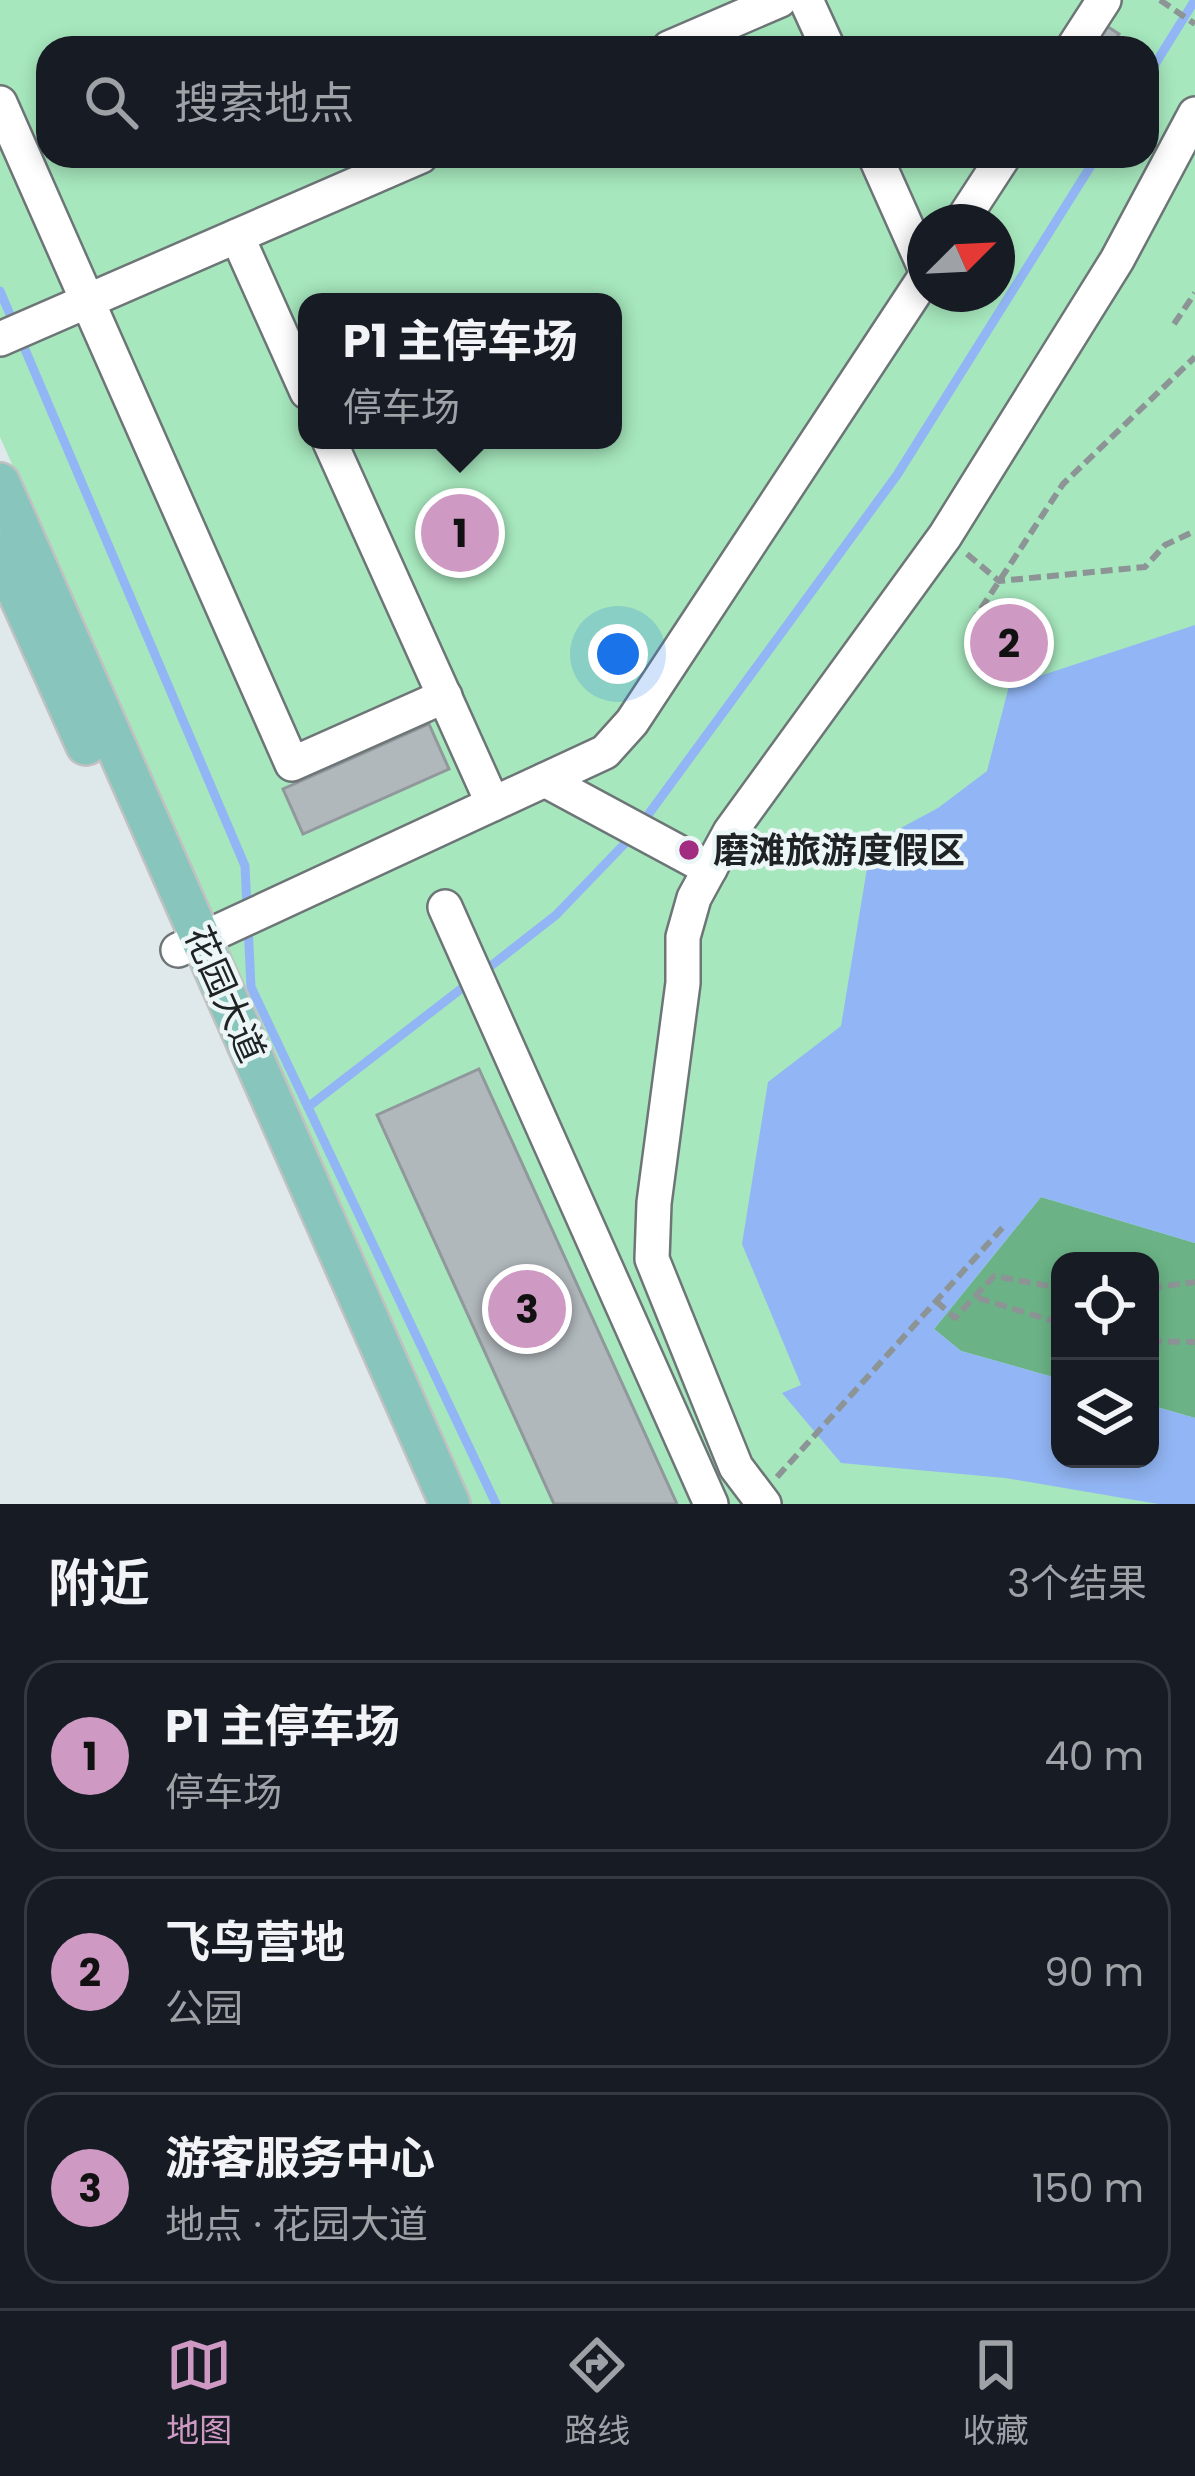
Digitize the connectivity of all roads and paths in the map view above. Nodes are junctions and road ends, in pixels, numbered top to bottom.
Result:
1 (780, 0) edge
2 (806, 0) edge
3 (1104, 0) edge
4 (1160, 0) edge
5 (1195, 24) edge
6 (697, 36) edge
7 (822, 36) edge
8 (1081, 36) edge
9 (0, 103) edge
10 (1195, 114) edge
11 (393, 168) edge
12 (880, 168) edge
13 (996, 168) edge
14 (973, 204) edge
15 (907, 228) edge
16 (237, 236) junction
17 (1194, 295) edge
18 (88, 301) junction
19 (907, 304) edge
20 (1174, 324) dead end
21 (0, 339) edge
22 (1195, 357) edge
23 (298, 372) edge
24 (333, 449) edge
25 (0, 484) edge
26 (1195, 531) edge
27 (945, 536) junction
28 (0, 553) edge
29 (999, 581) junction
30 (971, 624) dead end
31 (445, 696) junction
32 (545, 780) junction
33 (493, 804) junction
34 (695, 862) junction
35 (445, 907) dead end
36 (198, 941) junction
37 (1004, 1226) dead end
38 (1195, 1282) edge
39 (1051, 1286) edge
40 (1159, 1287) edge
41 (978, 1298) junction
42 (936, 1301) junction
43 (1051, 1321) edge
44 (1159, 1341) edge
45 (1195, 1342) edge
46 (757, 1502) edge
47 (425, 1504) edge
48 (450, 1504) edge
49 (711, 1504) edge

1 - 6 street
2 - 7 street
3 - 8 street
4 - 5 path
9 - 18 street
10 - 27 street
11 - 16 street
12 - 15 street
13 - 14 street
16 - 18 street
16 - 23 street
17 - 20 path
18 - 21 street
18 - 31 street
19 - 32 street
22 - 29 path
24 - 31 street
25 - 36 main road, 花园大道
26 - 29 path
27 - 29 path
27 - 34 street
28 - 36 main road, 花园大道
29 - 30 path
31 - 33 street
32 - 33 street
32 - 34 street
33 - 36 street
34 - 46 street
35 - 49 street
36 - 47 main road, 花园大道
36 - 48 main road, 花园大道
37 - 42 path
38 - 40 path
39 - 41 path
41 - 42 path
41 - 43 path
42 - 46 path
44 - 45 path

